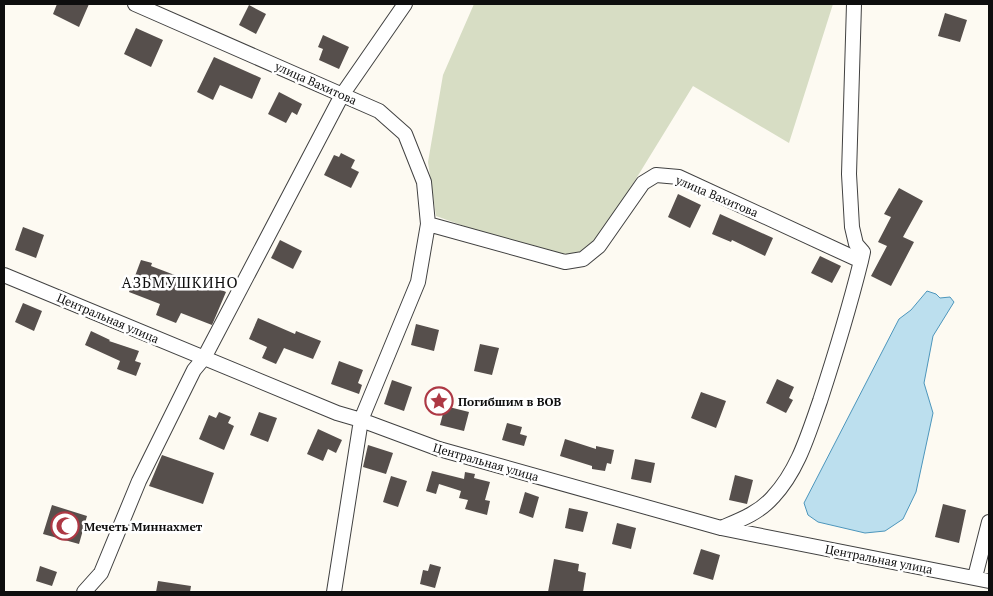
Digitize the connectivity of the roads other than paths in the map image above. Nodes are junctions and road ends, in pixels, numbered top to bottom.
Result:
1 (136, 4) edge
2 (405, 4) edge
3 (854, 4) edge
4 (342, 94) junction
5 (428, 224) junction
6 (861, 261) junction
7 (4, 275) edge
8 (204, 358) junction
9 (361, 420) junction
10 (758, 512) junction
11 (989, 522) edge
12 (721, 528) junction
13 (752, 536) junction
14 (975, 577) junction
15 (989, 581) edge
16 (84, 592) edge
17 (334, 592) edge

1 - 4 street, улица Вахитова
2 - 4 street
3 - 6 street
4 - 5 street, улица Вахитова
4 - 8 street
5 - 6 street, улица Вахитова
5 - 9 street, улица Вахитова
6 - 10 street
7 - 8 street, Центральная улица
8 - 9 street, Центральная улица
8 - 16 street
9 - 12 street, Центральная улица
9 - 17 street, улица Вахитова
10 - 12 street
10 - 13 street
11 - 14 street
12 - 13 street, Центральная улица
13 - 14 street, Центральная улица
14 - 15 street, Центральная улица

